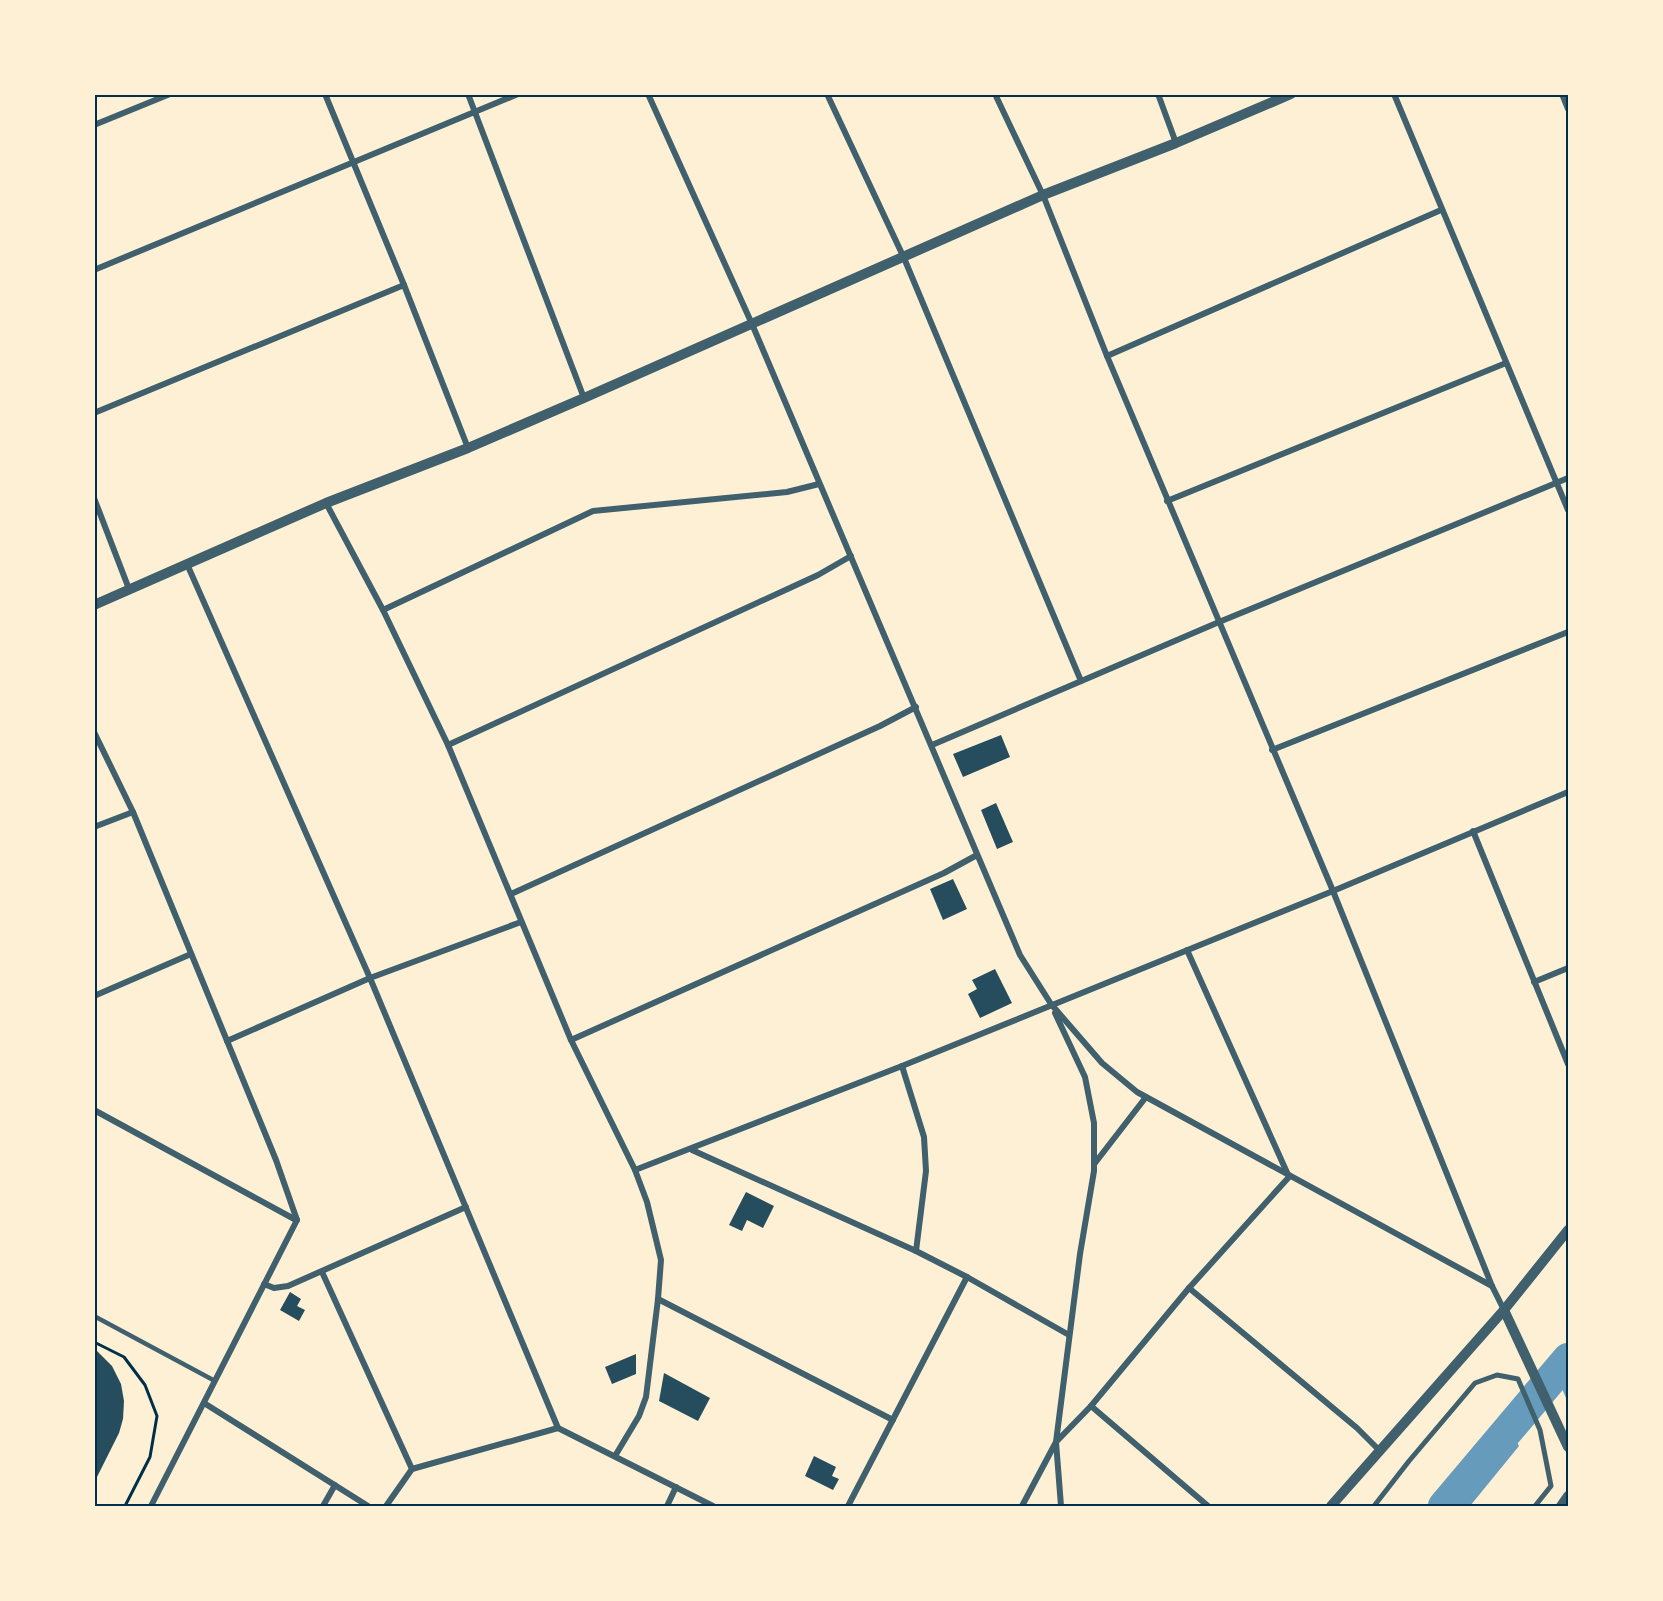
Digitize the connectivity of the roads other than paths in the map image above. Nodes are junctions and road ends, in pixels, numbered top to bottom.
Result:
1 (170, 94) edge
2 (325, 94) edge
3 (468, 94) edge
4 (518, 94) edge
5 (648, 94) edge
6 (827, 94) edge
7 (995, 94) edge
8 (1158, 94) edge
9 (1291, 94) edge
10 (1394, 94) edge
11 (1562, 94) edge
12 (1569, 109) edge
13 (476, 112) junction
14 (94, 125) edge
15 (1176, 143) junction
16 (353, 164) junction
17 (1043, 195) junction
18 (1441, 210) junction
19 (904, 258) junction
20 (94, 270) edge
21 (404, 285) junction
22 (752, 324) junction
23 (1107, 356) junction
24 (1506, 363) junction
25 (584, 398) junction
26 (94, 413) edge
27 (468, 448) junction
28 (1569, 478) edge
29 (1557, 483) junction
30 (819, 484) junction
31 (94, 498) edge
32 (1167, 501) junction
33 (326, 503) junction
34 (1569, 510) edge
35 (851, 556) junction
36 (187, 563) junction
37 (129, 589) junction
38 (94, 605) edge
39 (383, 610) junction
40 (1219, 622) junction
41 (1569, 633) edge
42 (1081, 681) junction
43 (916, 707) junction
44 (94, 732) edge
45 (448, 745) junction
46 (932, 745) junction
47 (1272, 750) junction
48 (1569, 792) edge
49 (133, 812) junction
50 (94, 828) edge
51 (1473, 831) junction
52 (978, 855) junction
53 (1333, 891) junction
54 (511, 894) junction
55 (521, 921) junction
56 (1187, 950) junction
57 (191, 954) junction
58 (1569, 968) edge
59 (370, 978) junction
60 (1534, 982) junction
61 (94, 996) edge
62 (1051, 1004) junction
63 (571, 1040) junction
64 (226, 1041) junction
65 (1569, 1064) edge
66 (902, 1066) junction
67 (1146, 1097) junction
68 (94, 1110) edge
69 (692, 1150) junction
70 (1094, 1163) junction
71 (635, 1170) junction
72 (1289, 1177) junction
73 (466, 1207) junction
74 (297, 1220) junction
75 (1569, 1230) edge
76 (916, 1251) junction
77 (322, 1272) junction
78 (967, 1277) junction
79 (264, 1284) junction
80 (1492, 1286) junction
81 (1189, 1288) junction
82 (658, 1299) junction
83 (1504, 1310) junction
84 (94, 1316) edge
85 (1069, 1335) junction
86 (215, 1381) junction
87 (204, 1403) junction
88 (1092, 1406) junction
89 (893, 1420) junction
90 (558, 1428) junction
91 (1056, 1442) junction
92 (1569, 1448) edge
93 (1379, 1450) junction
94 (615, 1456) junction
95 (412, 1469) junction
96 (335, 1485) junction
97 (676, 1487) junction
98 (151, 1506) edge
99 (323, 1506) edge
100 (368, 1506) edge
101 (386, 1506) edge
102 (666, 1506) edge
103 (713, 1506) edge
104 (848, 1506) edge
105 (1022, 1506) edge
106 (1061, 1506) edge
107 (1208, 1506) edge
108 (1331, 1506) edge
109 (1374, 1506) edge
110 (1535, 1506) edge

1 - 14 street
2 - 16 street
3 - 13 street
4 - 13 street
5 - 22 street
6 - 19 street
7 - 17 street
8 - 15 street
9 - 15 street
10 - 18 street
11 - 12 street
13 - 16 street
13 - 25 street
15 - 17 street
16 - 20 street
16 - 21 street
17 - 19 street
17 - 23 street
18 - 23 street
18 - 24 street
19 - 22 street
19 - 42 street
21 - 26 street
21 - 27 street
22 - 25 street
22 - 30 street
23 - 32 street
24 - 29 street
24 - 32 street
25 - 27 street
27 - 33 street
28 - 29 street
29 - 34 street
29 - 40 street
30 - 35 street
30 - 39 street
31 - 37 street
32 - 40 street
33 - 36 street
33 - 39 street
35 - 43 street
35 - 45 street
36 - 37 street
36 - 59 street
37 - 38 street
39 - 45 street
40 - 42 street
40 - 47 street
41 - 47 street
42 - 46 street
43 - 46 street
43 - 54 street
44 - 49 street
45 - 54 street
46 - 52 street
47 - 53 street
48 - 51 street
49 - 50 street
49 - 57 street
51 - 53 street
51 - 60 street
52 - 62 street
52 - 63 street
53 - 56 street
53 - 80 street
54 - 55 street
55 - 59 street
55 - 63 street
56 - 62 street
56 - 72 street
57 - 61 street
57 - 64 street
58 - 60 street
59 - 64 street
59 - 73 street
60 - 65 street
62 - 66 street
62 - 67 street
62 - 70 street
63 - 71 street
64 - 74 street
66 - 69 street
66 - 76 street
67 - 70 street
67 - 72 street
68 - 74 street
69 - 71 street
69 - 76 street
70 - 85 street
71 - 82 street
72 - 80 street
72 - 81 street
73 - 77 street
73 - 90 street
74 - 79 street
75 - 83 street
76 - 78 street
77 - 79 street
77 - 95 street
78 - 85 street
78 - 89 street
79 - 86 street
80 - 83 street
81 - 88 street
81 - 93 street
82 - 89 street
82 - 94 street
83 - 92 street
83 - 93 street
84 - 86 lane
85 - 91 street
86 - 87 street
87 - 96 street
87 - 98 street
88 - 91 street
88 - 107 street
89 - 104 street
90 - 94 street
90 - 95 street
91 - 105 street
91 - 106 street
93 - 108 street
94 - 97 street
95 - 101 street
96 - 99 street
96 - 100 street
97 - 102 street
97 - 103 street
109 - 110 street

